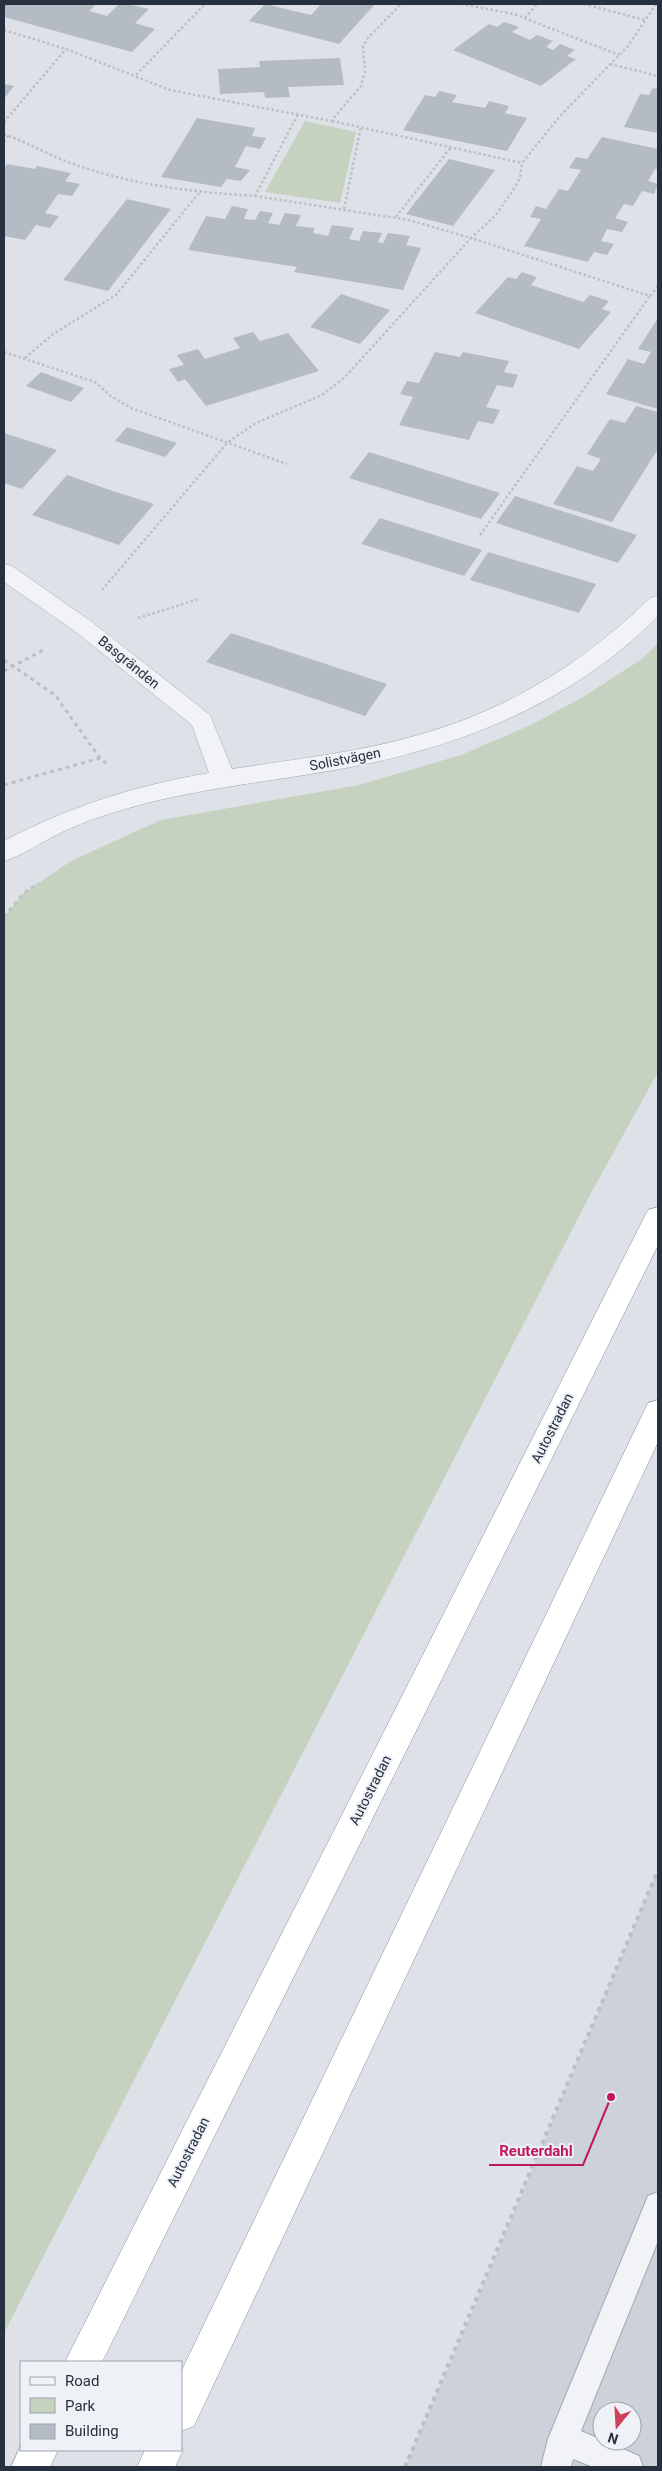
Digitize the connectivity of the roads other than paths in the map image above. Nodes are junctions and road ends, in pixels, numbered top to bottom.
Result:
1 (4, 571) edge
2 (658, 603) edge
3 (223, 778) junction
4 (4, 852) edge
5 (658, 1218) edge
6 (658, 1412) edge
7 (658, 2206) edge
8 (84, 2361) edge
9 (182, 2411) edge
10 (38, 2451) edge
11 (164, 2451) edge
12 (560, 2453) edge
13 (30, 2467) edge
14 (156, 2467) edge
15 (628, 2467) edge

1 - 3 street, Basgränden
2 - 3 street, Solistvägen
3 - 4 street, Solistvägen
5 - 8 highway, Autostradan
6 - 9 highway
7 - 12 lane
10 - 13 highway
11 - 14 highway
12 - 15 lane

